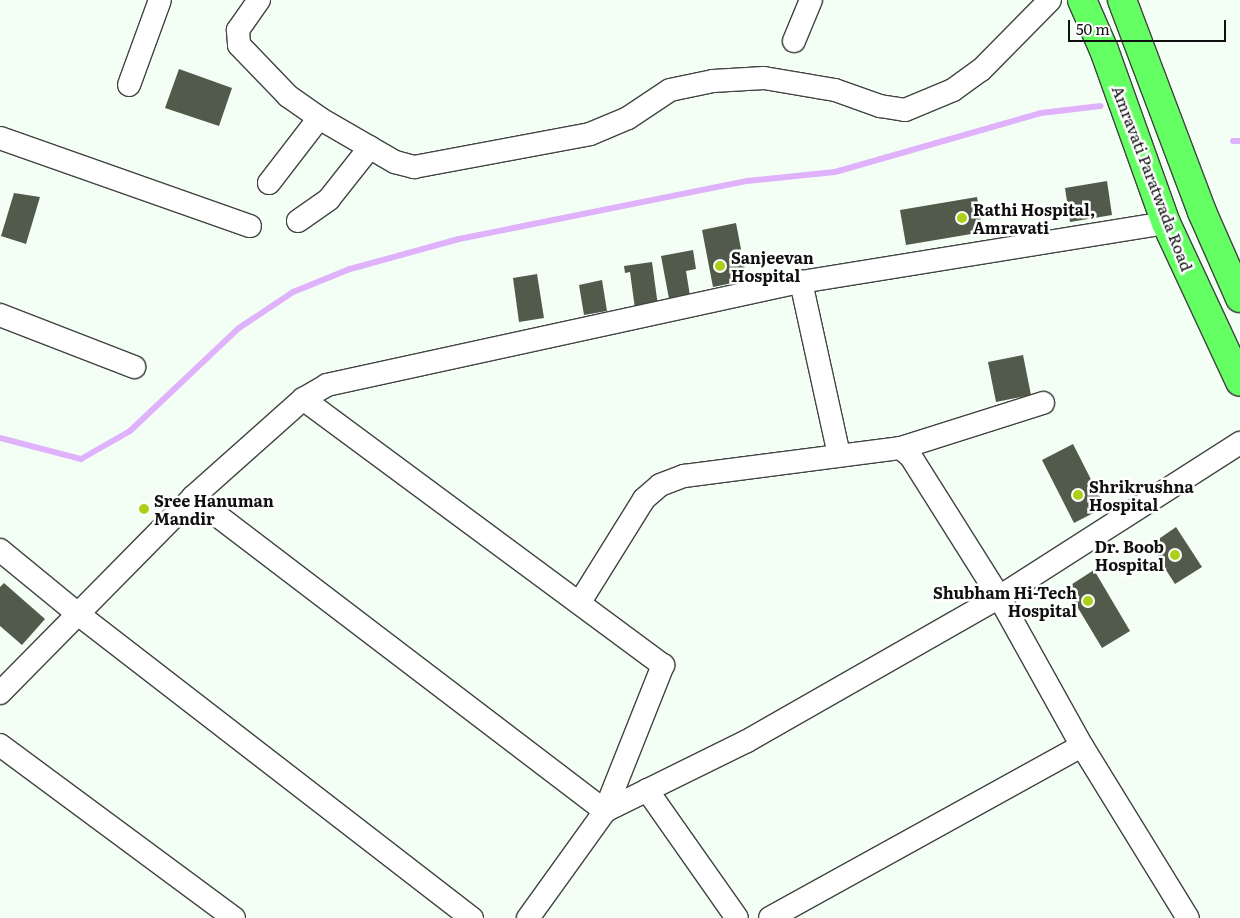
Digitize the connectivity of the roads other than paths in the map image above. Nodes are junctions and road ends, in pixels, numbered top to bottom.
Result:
1 (160, 0) edge
2 (259, 0) edge
3 (811, 0) edge
4 (1050, 0) edge
5 (1082, 0) edge
6 (1107, 0) edge
7 (1122, 0) edge
8 (794, 41) dead end
9 (129, 85) dead end
10 (319, 118) junction
11 (0, 138) edge
12 (370, 147) junction
13 (269, 183) dead end
14 (298, 221) dead end
15 (1180, 221) junction
16 (250, 226) dead end
17 (1220, 257) junction
18 (801, 282) junction
19 (1240, 298) edge
20 (0, 315) edge
21 (134, 367) dead end
22 (1240, 382) edge
23 (303, 399) junction
24 (1044, 402) dead end
25 (1240, 443) edge
26 (901, 448) junction
27 (839, 455) junction
28 (193, 497) junction
29 (0, 550) edge
30 (999, 597) junction
31 (580, 602) junction
32 (78, 614) junction
33 (0, 692) edge
34 (0, 745) edge
35 (1082, 746) junction
36 (648, 790) junction
37 (605, 811) junction
38 (1182, 916) edge
39 (234, 918) edge
40 (472, 918) edge
41 (528, 918) edge
42 (737, 918) edge
43 (770, 918) edge

1 - 9 street
2 - 10 street
3 - 8 street
4 - 12 street
5 - 15 main road, Amravati Paratwada Road
6 - 15 main road, Amravati Paratwada Road
7 - 17 main road
10 - 12 street
10 - 13 street
11 - 16 street
12 - 14 street
15 - 17 main road
15 - 18 street
15 - 22 main road, Amravati Paratwada Road
17 - 19 main road
18 - 23 street
18 - 27 street
20 - 21 street
23 - 28 street
23 - 31 street
24 - 26 street
25 - 30 street
26 - 27 street
26 - 30 street
27 - 31 street
28 - 32 street
28 - 37 street
29 - 32 street
30 - 35 street
30 - 36 street
31 - 37 street
32 - 33 street
32 - 40 street
34 - 39 street
35 - 38 street
35 - 43 street
36 - 37 street
36 - 42 street
37 - 41 street

